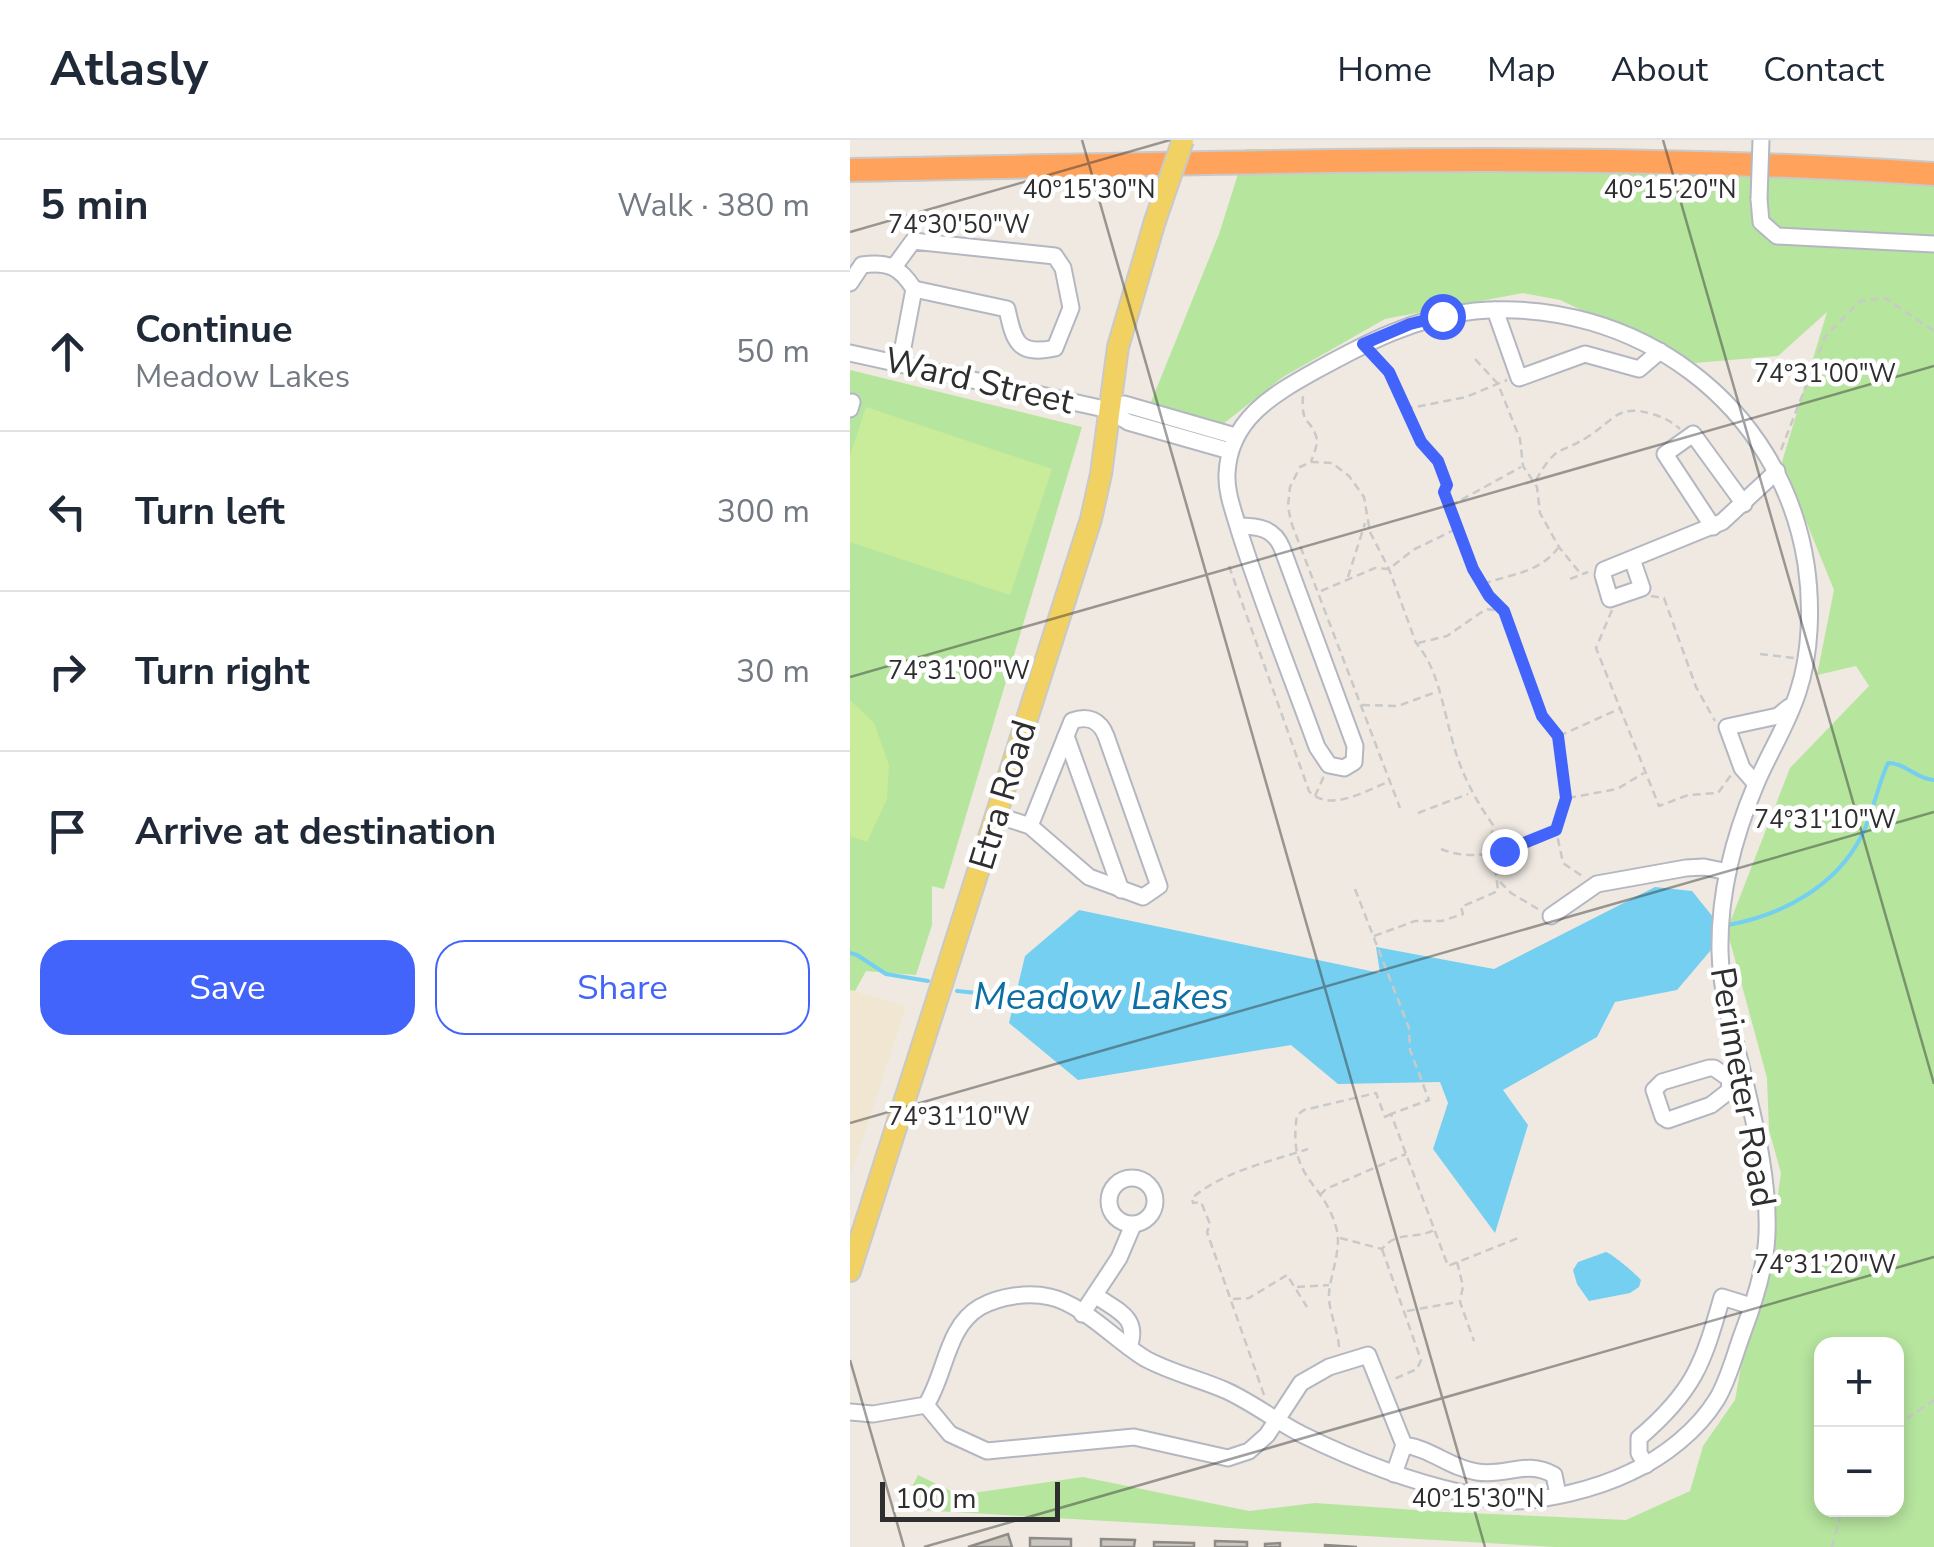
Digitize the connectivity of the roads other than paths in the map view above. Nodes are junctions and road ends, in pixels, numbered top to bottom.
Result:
1 (1183, 140) edge
2 (1762, 140) edge
3 (945, 169) junction
4 (850, 170) edge
5 (1934, 174) edge
6 (850, 180) edge
7 (1934, 244) edge
8 (894, 267) junction
9 (850, 282) edge
10 (914, 289) junction
11 (1494, 310) junction
12 (1660, 351) junction
13 (850, 353) edge
14 (900, 363) junction
15 (1109, 410) junction
16 (1233, 444) junction
17 (1776, 468) junction
18 (1744, 504) junction
19 (1238, 526) junction
20 (1713, 527) junction
21 (1632, 559) junction
22 (1792, 705) junction
23 (1066, 736) junction
24 (1756, 784) junction
25 (996, 815) junction
26 (1030, 826) junction
27 (1728, 872) junction
28 (1122, 890) junction
29 (1552, 916) road end
30 (1737, 1077) junction
31 (1133, 1224) dead end
32 (850, 1272) edge
33 (1095, 1295) junction
34 (1751, 1306) junction
35 (1082, 1314) junction
36 (1129, 1347) junction
37 (926, 1406) junction
38 (850, 1412) edge
39 (1278, 1420) junction
40 (1404, 1445) junction
41 (1646, 1465) junction
42 (1394, 1474) junction
43 (1558, 1494) junction

1 - 15 main road, Etra Road, bridge
2 - 7 street, bridge
3 - 4 highway
3 - 5 highway
3 - 6 highway
8 - 9 street
8 - 10 street
8 - 10 street
10 - 14 street
11 - 12 street
11 - 12 street
11 - 16 street
12 - 17 street
13 - 14 street, Ward Street
14 - 15 street, Ward Street
15 - 16 street
15 - 25 main road, Etra Road
16 - 19 street
17 - 18 street
17 - 22 street
18 - 20 street
18 - 20 street
19 - 19 street
20 - 21 street
21 - 21 street
22 - 24 street
22 - 24 street
23 - 26 street
23 - 28 street
23 - 28 street
24 - 27 street
25 - 26 street
25 - 32 main road, Etra Road
26 - 28 street
27 - 29 street
27 - 30 street, Perimeter Road
30 - 30 street
30 - 34 street, Perimeter Road
31 - 33 street
33 - 35 street
33 - 36 street
34 - 41 street, Perimeter Road
34 - 41 street
35 - 36 street, Perimeter Road
35 - 37 street, Perimeter Road
36 - 39 street, Perimeter Road
37 - 38 street
37 - 39 street
39 - 40 street
39 - 42 street, Perimeter Road
40 - 42 street
40 - 43 street
41 - 43 street, Perimeter Road
42 - 43 street, Perimeter Road

